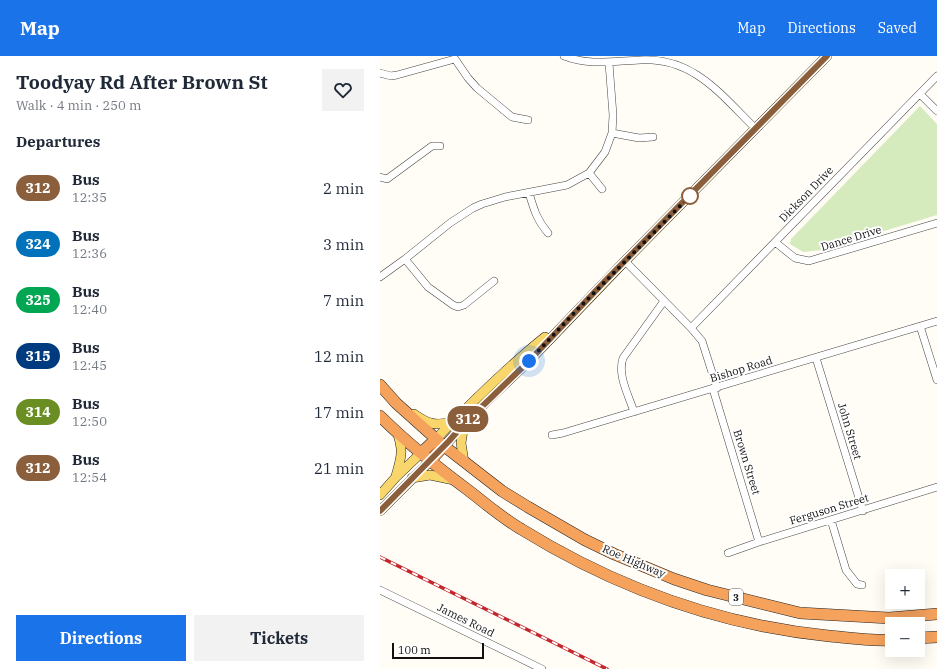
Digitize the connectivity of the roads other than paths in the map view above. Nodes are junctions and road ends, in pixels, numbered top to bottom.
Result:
1 (564, 56) edge
2 (827, 56) edge
3 (609, 63) junction
4 (380, 73) edge
5 (937, 76) edge
6 (920, 94) junction
7 (937, 111) edge
8 (528, 120) dead end
9 (756, 129) junction
10 (612, 133) junction
11 (653, 137) dead end
12 (440, 146) dead end
13 (589, 173) junction
14 (380, 177) edge
15 (602, 189) dead end
16 (529, 193) junction
17 (937, 223) edge
18 (548, 233) dead end
19 (775, 242) junction
20 (405, 259) junction
21 (625, 261) junction
22 (380, 277) edge
23 (494, 281) dead end
24 (664, 301) junction
25 (569, 319) junction
26 (937, 321) edge
27 (920, 326) junction
28 (691, 328) junction
29 (816, 358) junction
30 (937, 380) edge
31 (380, 385) edge
32 (715, 388) junction
33 (396, 403) junction
34 (634, 412) junction
35 (380, 416) edge
36 (452, 422) junction
37 (464, 424) junction
38 (397, 432) junction
39 (552, 435) dead end
40 (440, 443) junction
41 (425, 457) junction
42 (464, 462) junction
43 (396, 477) junction
44 (412, 478) junction
45 (456, 481) junction
46 (937, 487) edge
47 (380, 494) edge
48 (380, 511) edge
49 (863, 511) junction
50 (831, 520) junction
51 (759, 542) junction
52 (728, 553) dead end
53 (862, 585) dead end
54 (380, 590) edge
55 (937, 614) edge
56 (937, 637) edge
57 (925, 638) edge
58 (885, 640) edge
59 (542, 669) edge

1 - 3 street
2 - 9 main road
3 - 9 street
3 - 10 street
4 - 8 street
5 - 6 street, Dickson Drive
6 - 7 street
6 - 19 street, Dickson Drive
9 - 21 main road
10 - 11 street
10 - 13 street
12 - 14 street
13 - 15 street
13 - 16 street
16 - 18 street
16 - 20 street
17 - 19 street, Dance Drive
19 - 28 street, Dickson Drive
20 - 22 street
20 - 23 street
21 - 24 street, Brown Street
21 - 25 main road
24 - 28 street, Brown Street
24 - 34 street
25 - 36 main road
25 - 37 main road
26 - 27 street, Bishop Road
27 - 29 street, Bishop Road
27 - 30 street
28 - 32 street, Brown Street
29 - 32 street, Bishop Road
29 - 49 street, John Street
31 - 33 highway, Roe Highway / 3
32 - 34 street, Bishop Road
32 - 51 street, Brown Street
33 - 36 main road
33 - 40 highway, Roe Highway / 3
34 - 39 street, Bishop Road
35 - 38 highway, Roe Highway / 3
36 - 40 main road
37 - 40 main road
37 - 42 main road
38 - 41 highway, Roe Highway / 3
38 - 43 main road
40 - 41 highway
40 - 42 highway, Roe Highway / 3
41 - 43 main road
41 - 44 main road
41 - 45 highway, Roe Highway / 3
42 - 55 highway, Roe Highway / 3
43 - 47 main road
44 - 45 main road
44 - 48 main road
45 - 58 highway, Roe Highway / 3
46 - 49 street, Ferguson Street
49 - 50 street, Ferguson Street
50 - 51 street, Ferguson Street
50 - 53 street
51 - 52 street, Ferguson Street
54 - 59 street, James Road
56 - 57 highway

